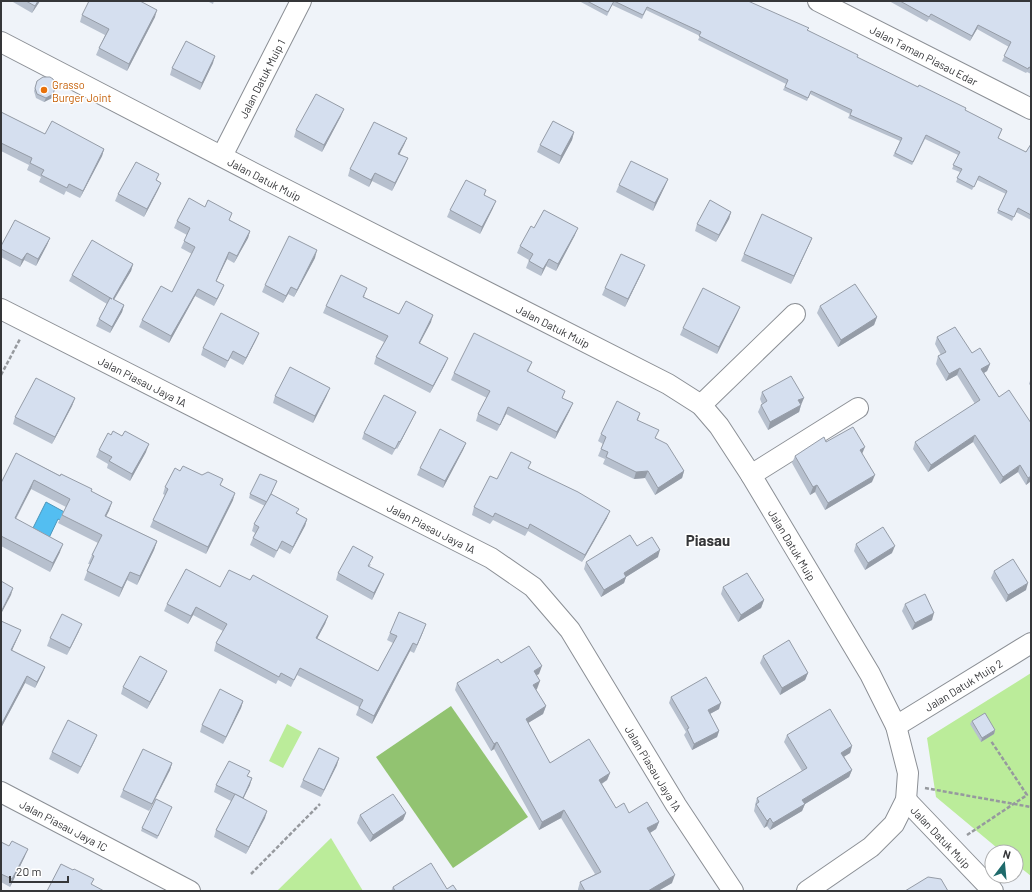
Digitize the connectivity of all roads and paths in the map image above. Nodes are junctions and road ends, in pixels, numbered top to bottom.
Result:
1 (301, 1) edge
2 (818, 1) edge
3 (1, 42) edge
4 (1031, 110) edge
5 (222, 156) junction
6 (1, 309) edge
7 (795, 314) dead end
8 (28, 323) junction
9 (1, 375) edge
10 (701, 405) junction
11 (858, 408) dead end
12 (750, 475) junction
13 (1031, 643) edge
14 (896, 726) junction
15 (991, 741) dead end
16 (1, 792) edge
17 (907, 792) junction
18 (320, 804) dead end
19 (1014, 804) junction
20 (1031, 807) edge
21 (950, 846) junction
22 (251, 874) dead end
23 (190, 891) edge
24 (733, 891) edge
25 (807, 891) edge
26 (993, 891) edge

1 - 5 street, Jalan Datuk Muip 1
2 - 4 street, Jalan Taman Piasau Edar
3 - 5 street, Jalan Datuk Muip
5 - 10 street, Jalan Datuk Muip
6 - 8 street, Jalan Piasau Jaya 1A
7 - 10 street
8 - 9 path
8 - 24 street, Jalan Piasau Jaya 1A
10 - 12 street, Jalan Datuk Muip
11 - 12 street
12 - 14 street, Jalan Datuk Muip
13 - 14 street, Jalan Datuk Muip 2
14 - 17 street, Jalan Datuk Muip
15 - 19 path
16 - 23 street, Jalan Piasau Jaya 1C
17 - 19 path
17 - 21 street, Jalan Datuk Muip
17 - 25 street, Jalan Datuk Muip
18 - 22 path
19 - 20 path
19 - 21 path
21 - 26 street, Jalan Datuk Muip

